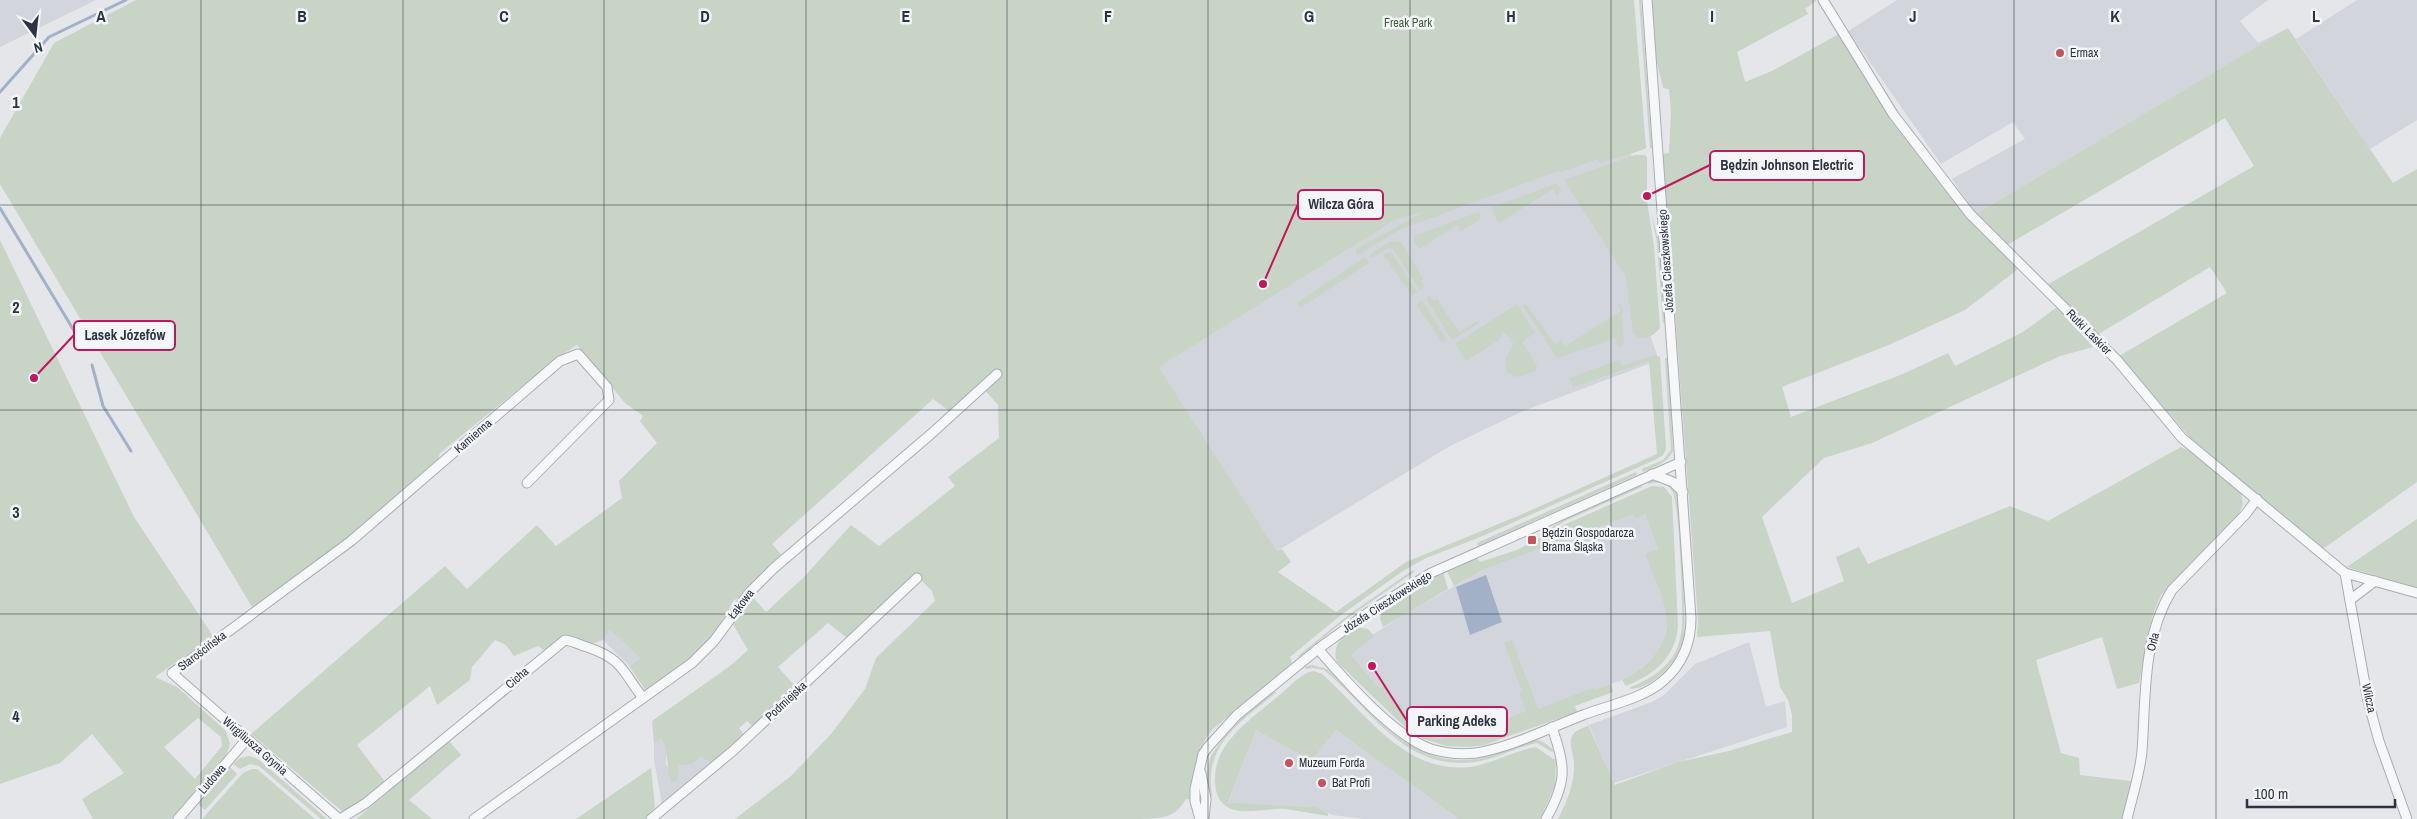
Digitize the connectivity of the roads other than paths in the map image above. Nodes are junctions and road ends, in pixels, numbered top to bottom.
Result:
1 (1647, 0) edge
2 (1828, 1) edge
3 (998, 374) dead end
4 (1681, 462) junction
5 (1652, 474) junction
6 (527, 483) dead end
7 (1683, 493) junction
8 (2257, 499) junction
9 (2345, 573) junction
10 (917, 578) dead end
11 (2375, 581) junction
12 (2417, 593) edge
13 (2350, 600) junction
14 (232, 628) joint
15 (1318, 649) junction
16 (172, 673) joint
17 (643, 698) junction
18 (1552, 727) junction
19 (247, 739) junction
20 (1200, 768) junction
21 (392, 782) joint
22 (178, 819) edge
23 (339, 819) edge
24 (474, 819) edge
25 (651, 819) edge
26 (1200, 819) edge
27 (1204, 819) edge
28 (1546, 819) edge
29 (2127, 819) edge
30 (2407, 819) edge

1 - 4 street, Józefa Cieszkowskiego
2 - 8 street, Rutki Laskier
3 - 17 street, Łąkowa
4 - 5 street, Józefa Cieszkowskiego
4 - 7 street, Józefa Cieszkowskiego
5 - 7 street
5 - 15 street, Józefa Cieszkowskiego
6 - 14 street, Kamienna
7 - 18 street, Józefa Cieszkowskiego
8 - 9 street, Rutki Laskier
8 - 29 street, Orla
9 - 11 street, Rutki Laskier
9 - 13 street, Wilcza
10 - 25 street, Podmiejska
11 - 12 street, Rutki Laskier
11 - 13 street
13 - 30 street, Wilcza
14 - 16 street, Starościńska
15 - 18 street, Józefa Cieszkowskiego
15 - 20 street, Józefa Cieszkowskiego
16 - 19 street, Wirgiliusza Grynia
17 - 21 street, Cicha
17 - 24 street, Łąkowa
18 - 28 street
19 - 22 street, Ludowa
19 - 23 street, Wirgiliusza Grynia
20 - 26 street, Józefa Cieszkowskiego
20 - 27 street
21 - 23 street, Wirgiliusza Grynia

